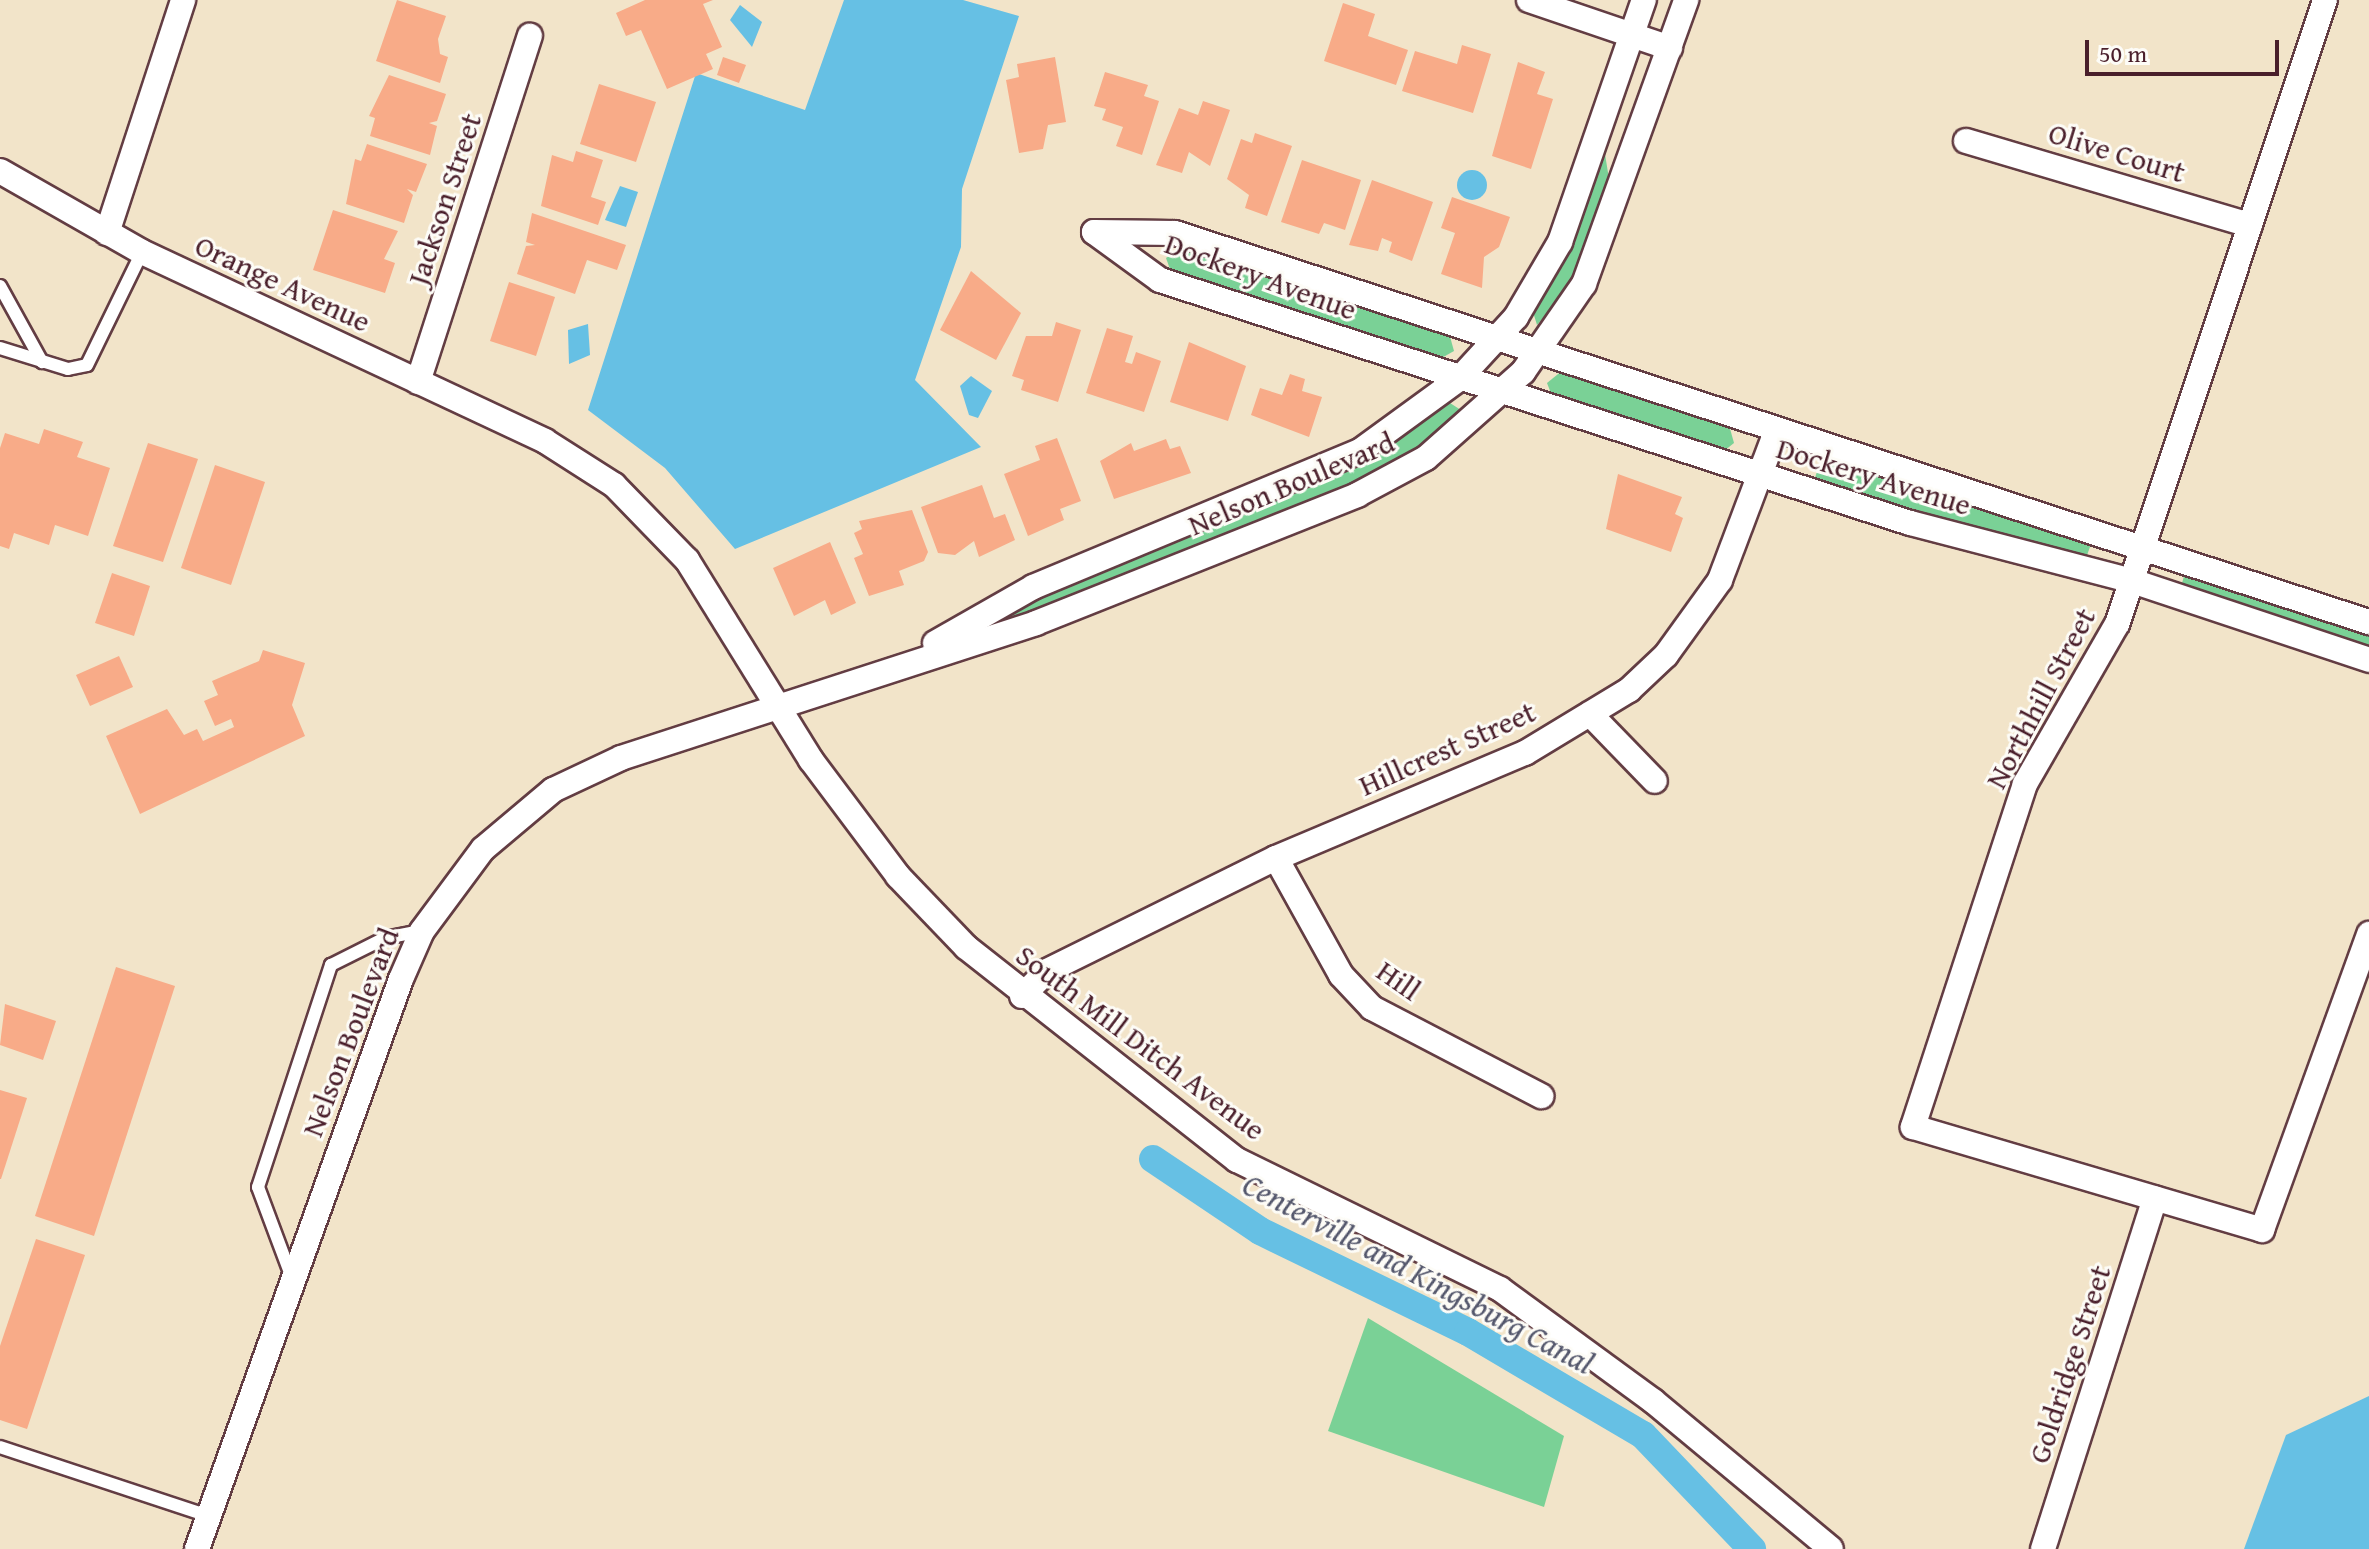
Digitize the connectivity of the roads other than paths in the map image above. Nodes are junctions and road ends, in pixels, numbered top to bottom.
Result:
1 (183, 0) edge
2 (1529, 0) edge
3 (1644, 0) edge
4 (1686, 0) edge
5 (2325, 0) edge
6 (1632, 35) junction
7 (530, 36) dead end
8 (1670, 48) junction
9 (1966, 141) dead end
10 (0, 171) edge
11 (2250, 225) junction
12 (107, 233) junction
13 (142, 252) junction
14 (0, 286) edge
15 (1499, 338) junction
16 (0, 348) edge
17 (1540, 352) junction
18 (42, 362) junction
19 (1460, 378) junction
20 (418, 382) junction
21 (1504, 392) junction
22 (1776, 432) junction
23 (545, 441) joint
24 (1762, 475) junction
25 (2142, 550) junction
26 (2132, 581) junction
27 (2369, 622) edge
28 (2369, 660) edge
29 (898, 664) junction
30 (777, 708) junction
31 (1590, 714) junction
32 (1655, 781) dead end
33 (1276, 858) junction
34 (422, 931) junction
35 (2369, 934) edge
36 (1022, 996) junction
37 (1541, 1096) dead end
38 (2155, 1198) junction
39 (292, 1278) junction
40 (0, 1447) edge
41 (209, 1516) junction
42 (197, 1549) edge
43 (1831, 1549) edge
44 (2043, 1549) edge

1 - 12 street
2 - 6 street
3 - 6 street, Nelson Boulevard
4 - 8 street, Nelson Boulevard
5 - 11 street, Northhill Street
6 - 8 street
6 - 15 street, Nelson Boulevard
7 - 20 street, Jackson Street
8 - 17 street, Nelson Boulevard
9 - 11 street, Olive Court
10 - 12 street, Orange Avenue
11 - 25 street, Northhill Street
12 - 13 street, Orange Avenue
13 - 18 lane
13 - 20 street, Orange Avenue
14 - 18 lane
15 - 17 street, Dockery Avenue
15 - 19 street, Nelson Boulevard
15 - 19 street, Dockery Avenue
16 - 18 lane
17 - 21 street, Nelson Boulevard
17 - 22 street, Dockery Avenue
19 - 21 street, Dockery Avenue
19 - 29 street, Nelson Boulevard
20 - 23 street, Orange Avenue
21 - 24 street, Dockery Avenue
21 - 29 street, Nelson Boulevard
22 - 24 street, Hillcrest Street
22 - 25 street, Dockery Avenue
23 - 30 street, South Mill Ditch Avenue
24 - 26 street, Dockery Avenue
24 - 31 street, Hillcrest Street
25 - 26 street, Northhill Street
25 - 27 street, Dockery Avenue
26 - 28 street, Dockery Avenue
26 - 38 street, Northhill Street
29 - 30 street, Nelson Boulevard
30 - 34 street, Nelson Boulevard
30 - 36 street, South Mill Ditch Avenue
31 - 32 street
31 - 33 street, Hillcrest Street
33 - 36 street, Hillcrest Street
33 - 37 street, Hill
34 - 39 street, Nelson Boulevard
34 - 39 lane
35 - 38 street, Northhill Street
36 - 43 street, South Mill Ditch Avenue
38 - 44 street, Goldridge Street
39 - 41 street, Nelson Boulevard
40 - 41 lane
41 - 42 street, Nelson Boulevard

